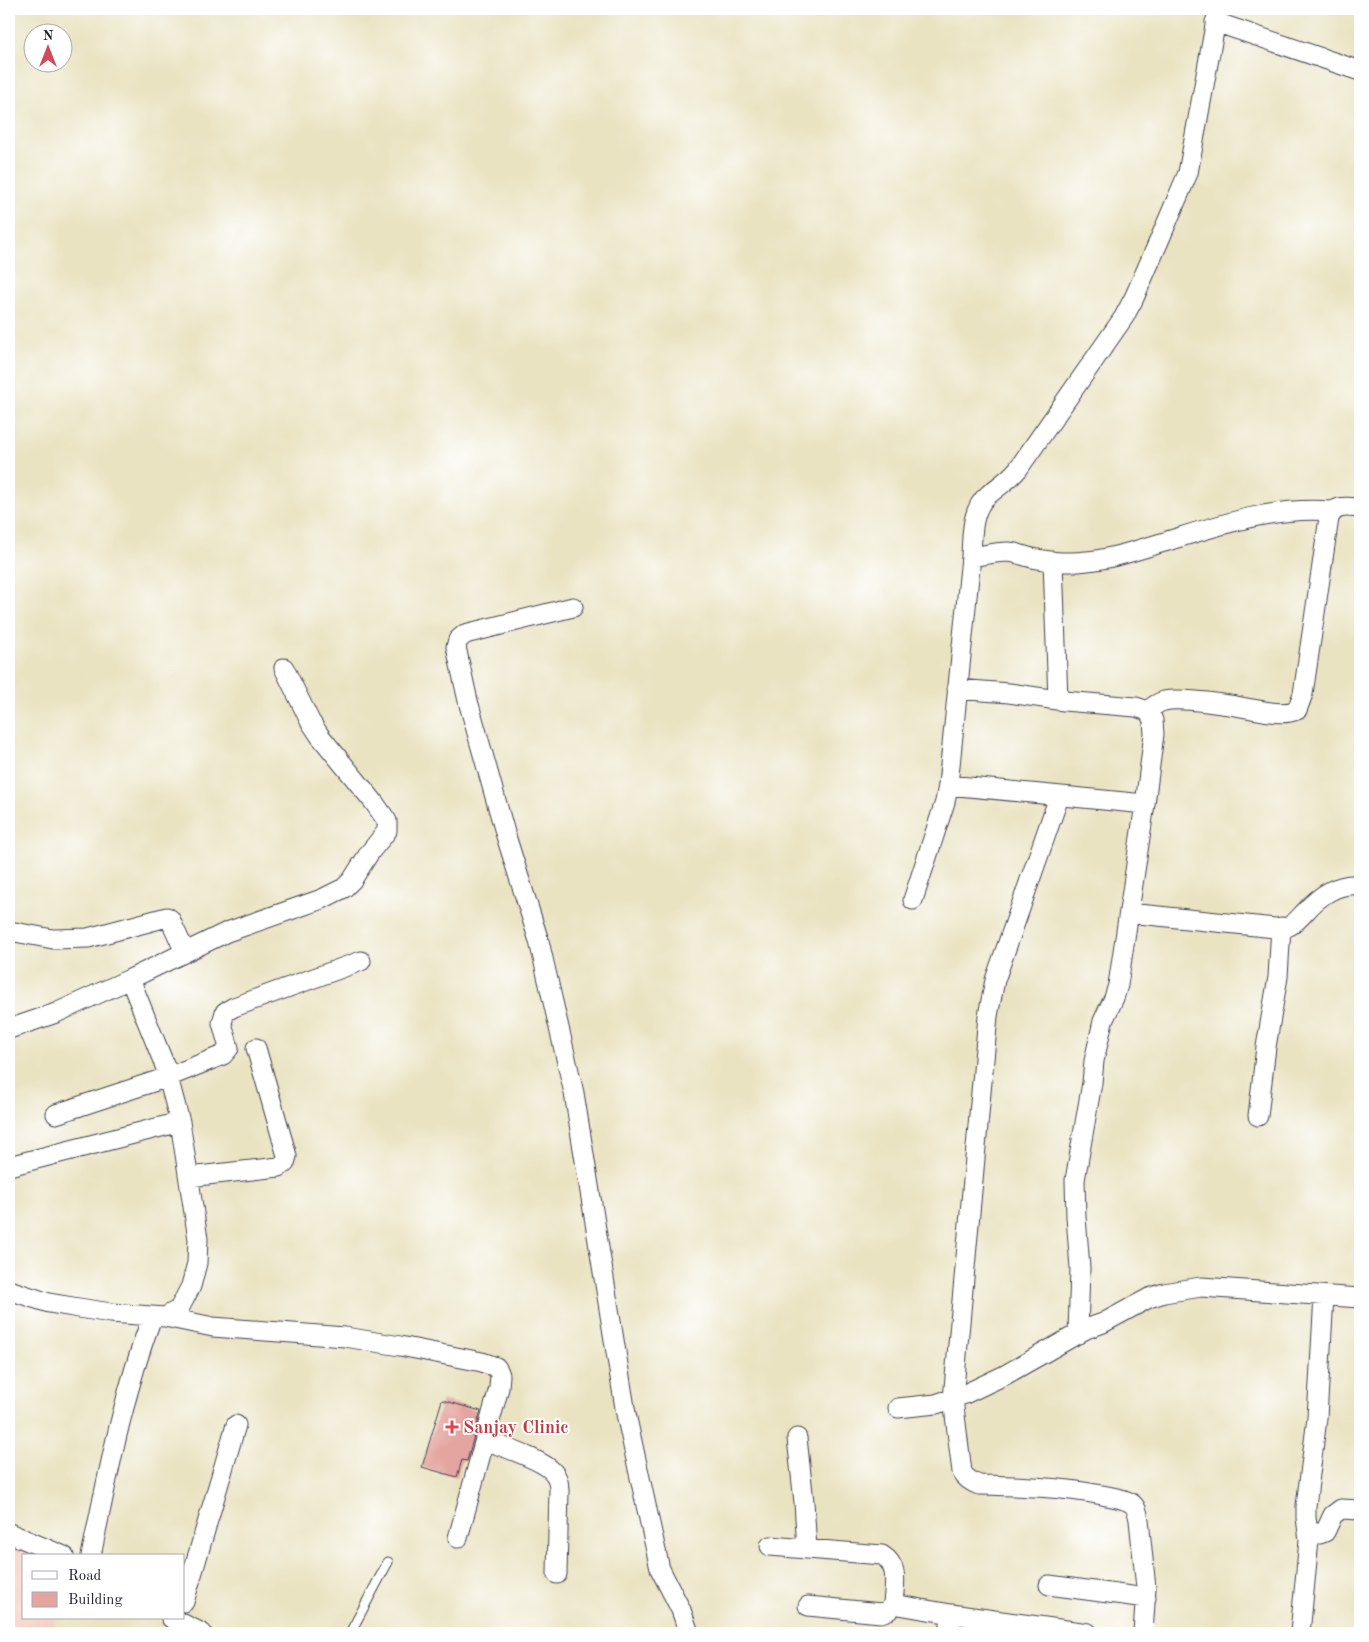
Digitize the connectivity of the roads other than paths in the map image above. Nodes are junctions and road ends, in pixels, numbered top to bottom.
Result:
1 (1217, 16) edge
2 (1360, 71) edge
3 (1360, 508) edge
4 (1332, 511) junction
5 (971, 557) junction
6 (1053, 561) junction
7 (573, 607) dead end
8 (284, 668) dead end
9 (957, 689) junction
10 (1058, 700) junction
11 (1148, 711) junction
12 (948, 785) junction
13 (1059, 797) junction
14 (1145, 804) junction
15 (1360, 884) edge
16 (913, 900) dead end
17 (1129, 913) junction
18 (1281, 927) junction
19 (9, 931) edge
20 (186, 952) junction
21 (361, 961) dead end
22 (130, 979) junction
23 (9, 1029) edge
24 (256, 1048) dead end
25 (168, 1077) junction
26 (56, 1114) dead end
27 (1258, 1116) dead end
28 (180, 1122) junction
29 (9, 1166) edge
30 (189, 1177) junction
31 (9, 1290) edge
32 (1324, 1296) junction
33 (1360, 1298) edge
34 (158, 1317) junction
35 (1078, 1334) junction
36 (953, 1399) junction
37 (898, 1408) dead end
38 (236, 1425) dead end
39 (797, 1438) dead end
40 (485, 1440) junction
41 (1360, 1510) edge
42 (1308, 1531) junction
43 (9, 1533) edge
44 (458, 1538) dead end
45 (770, 1546) dead end
46 (807, 1549) junction
47 (59, 1554) edge
48 (91, 1554) edge
49 (388, 1562) dead end
50 (557, 1574) dead end
51 (1049, 1585) dead end
52 (1146, 1598) junction
53 (185, 1599) edge
54 (893, 1604) junction
55 (808, 1606) dead end
56 (951, 1614) junction
57 (176, 1623) edge
58 (202, 1633) edge
59 (350, 1633) edge
60 (689, 1633) edge
61 (949, 1633) edge
62 (1088, 1633) edge
63 (1143, 1633) edge
64 (1300, 1633) edge

1 - 2 street
1 - 5 street
3 - 4 street
4 - 6 street
4 - 11 street
5 - 6 street
5 - 9 street
6 - 10 street
7 - 60 street
8 - 20 street
9 - 10 street
9 - 12 street
10 - 11 street
11 - 14 street
12 - 13 street
12 - 16 street
13 - 14 street
13 - 36 street
14 - 17 street
15 - 18 street
17 - 18 street
17 - 35 street
18 - 27 street
19 - 20 street
20 - 22 street
21 - 25 street
22 - 23 street
22 - 25 street
24 - 30 street
25 - 26 street
25 - 28 street
28 - 29 street
28 - 30 street
30 - 34 street
31 - 34 street
32 - 33 street
32 - 35 street
32 - 42 street
34 - 40 street
34 - 48 street
35 - 36 street
36 - 37 street
36 - 52 street
38 - 53 street
39 - 46 street
40 - 44 street
40 - 50 street
41 - 42 street
42 - 64 street
43 - 47 street
45 - 46 street
46 - 54 street
49 - 59 lane
51 - 52 street
52 - 63 street
54 - 55 street
54 - 56 street
56 - 61 street
56 - 62 street
57 - 58 street

